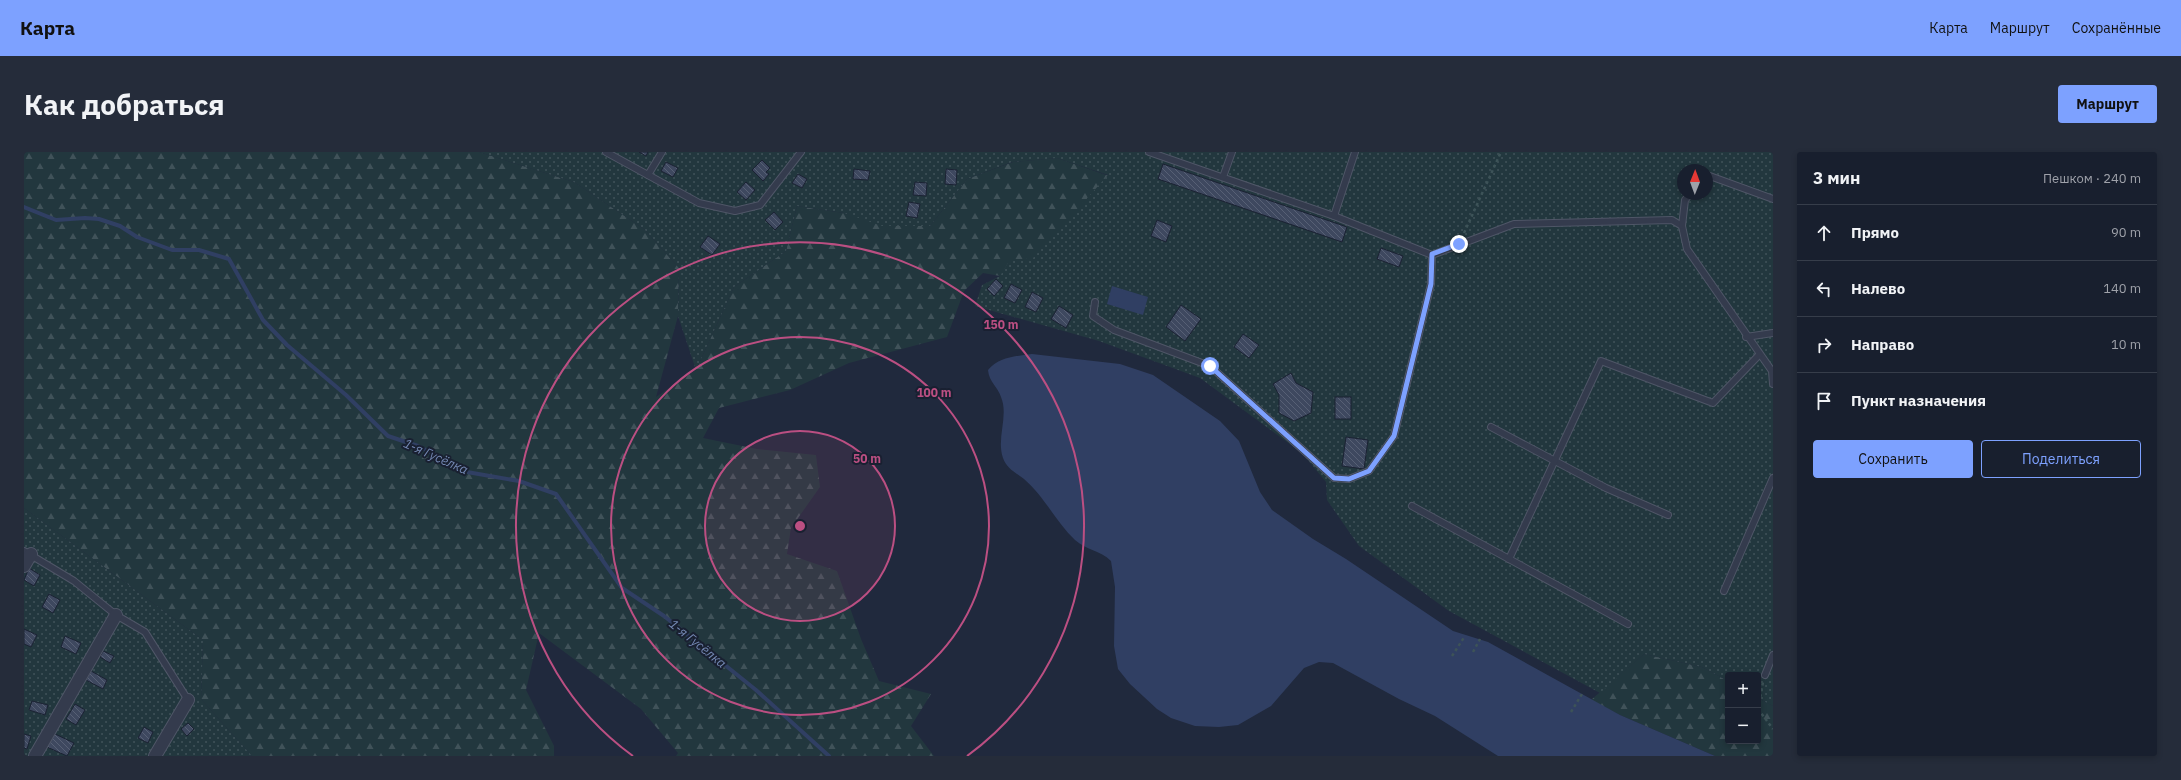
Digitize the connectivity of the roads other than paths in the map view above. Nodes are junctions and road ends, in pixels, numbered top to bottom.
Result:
1 (606, 152) edge
2 (662, 152) edge
3 (801, 152) edge
4 (1149, 152) edge
5 (1232, 152) edge
6 (1355, 152) edge
7 (648, 175) junction
8 (1223, 177) junction
9 (1713, 177) edge
10 (1773, 199) edge
11 (1685, 200) edge
12 (1334, 216) junction
13 (1682, 226) junction
14 (1432, 254) junction
15 (1095, 302) dead end
16 (1773, 333) edge
17 (1746, 337) junction
18 (1759, 355) junction
19 (1773, 384) edge
20 (1491, 427) dead end
21 (1556, 460) junction
22 (1773, 478) edge
23 (1412, 506) dead end
24 (1668, 515) dead end
25 (27, 553) edge
26 (1509, 559) junction
27 (24, 566) edge
28 (1724, 591) dead end
29 (116, 615) junction
30 (1628, 624) dead end
31 (1773, 655) edge
32 (1765, 675) road end
33 (188, 700) joint
34 (35, 756) edge
35 (156, 756) edge

1 - 7 lane
2 - 7 lane
3 - 7 lane
4 - 8 lane
5 - 8 lane
6 - 12 lane
8 - 12 lane
9 - 10 lane
11 - 13 lane
12 - 14 lane
13 - 14 lane
13 - 17 lane
14 - 15 lane
16 - 17 lane
17 - 18 lane
18 - 19 lane
18 - 21 lane
20 - 21 lane
21 - 24 lane
21 - 26 lane
22 - 28 lane
23 - 26 lane
25 - 27 street
25 - 29 lane
26 - 30 lane
29 - 33 lane
29 - 34 street
31 - 32 lane
33 - 35 street

